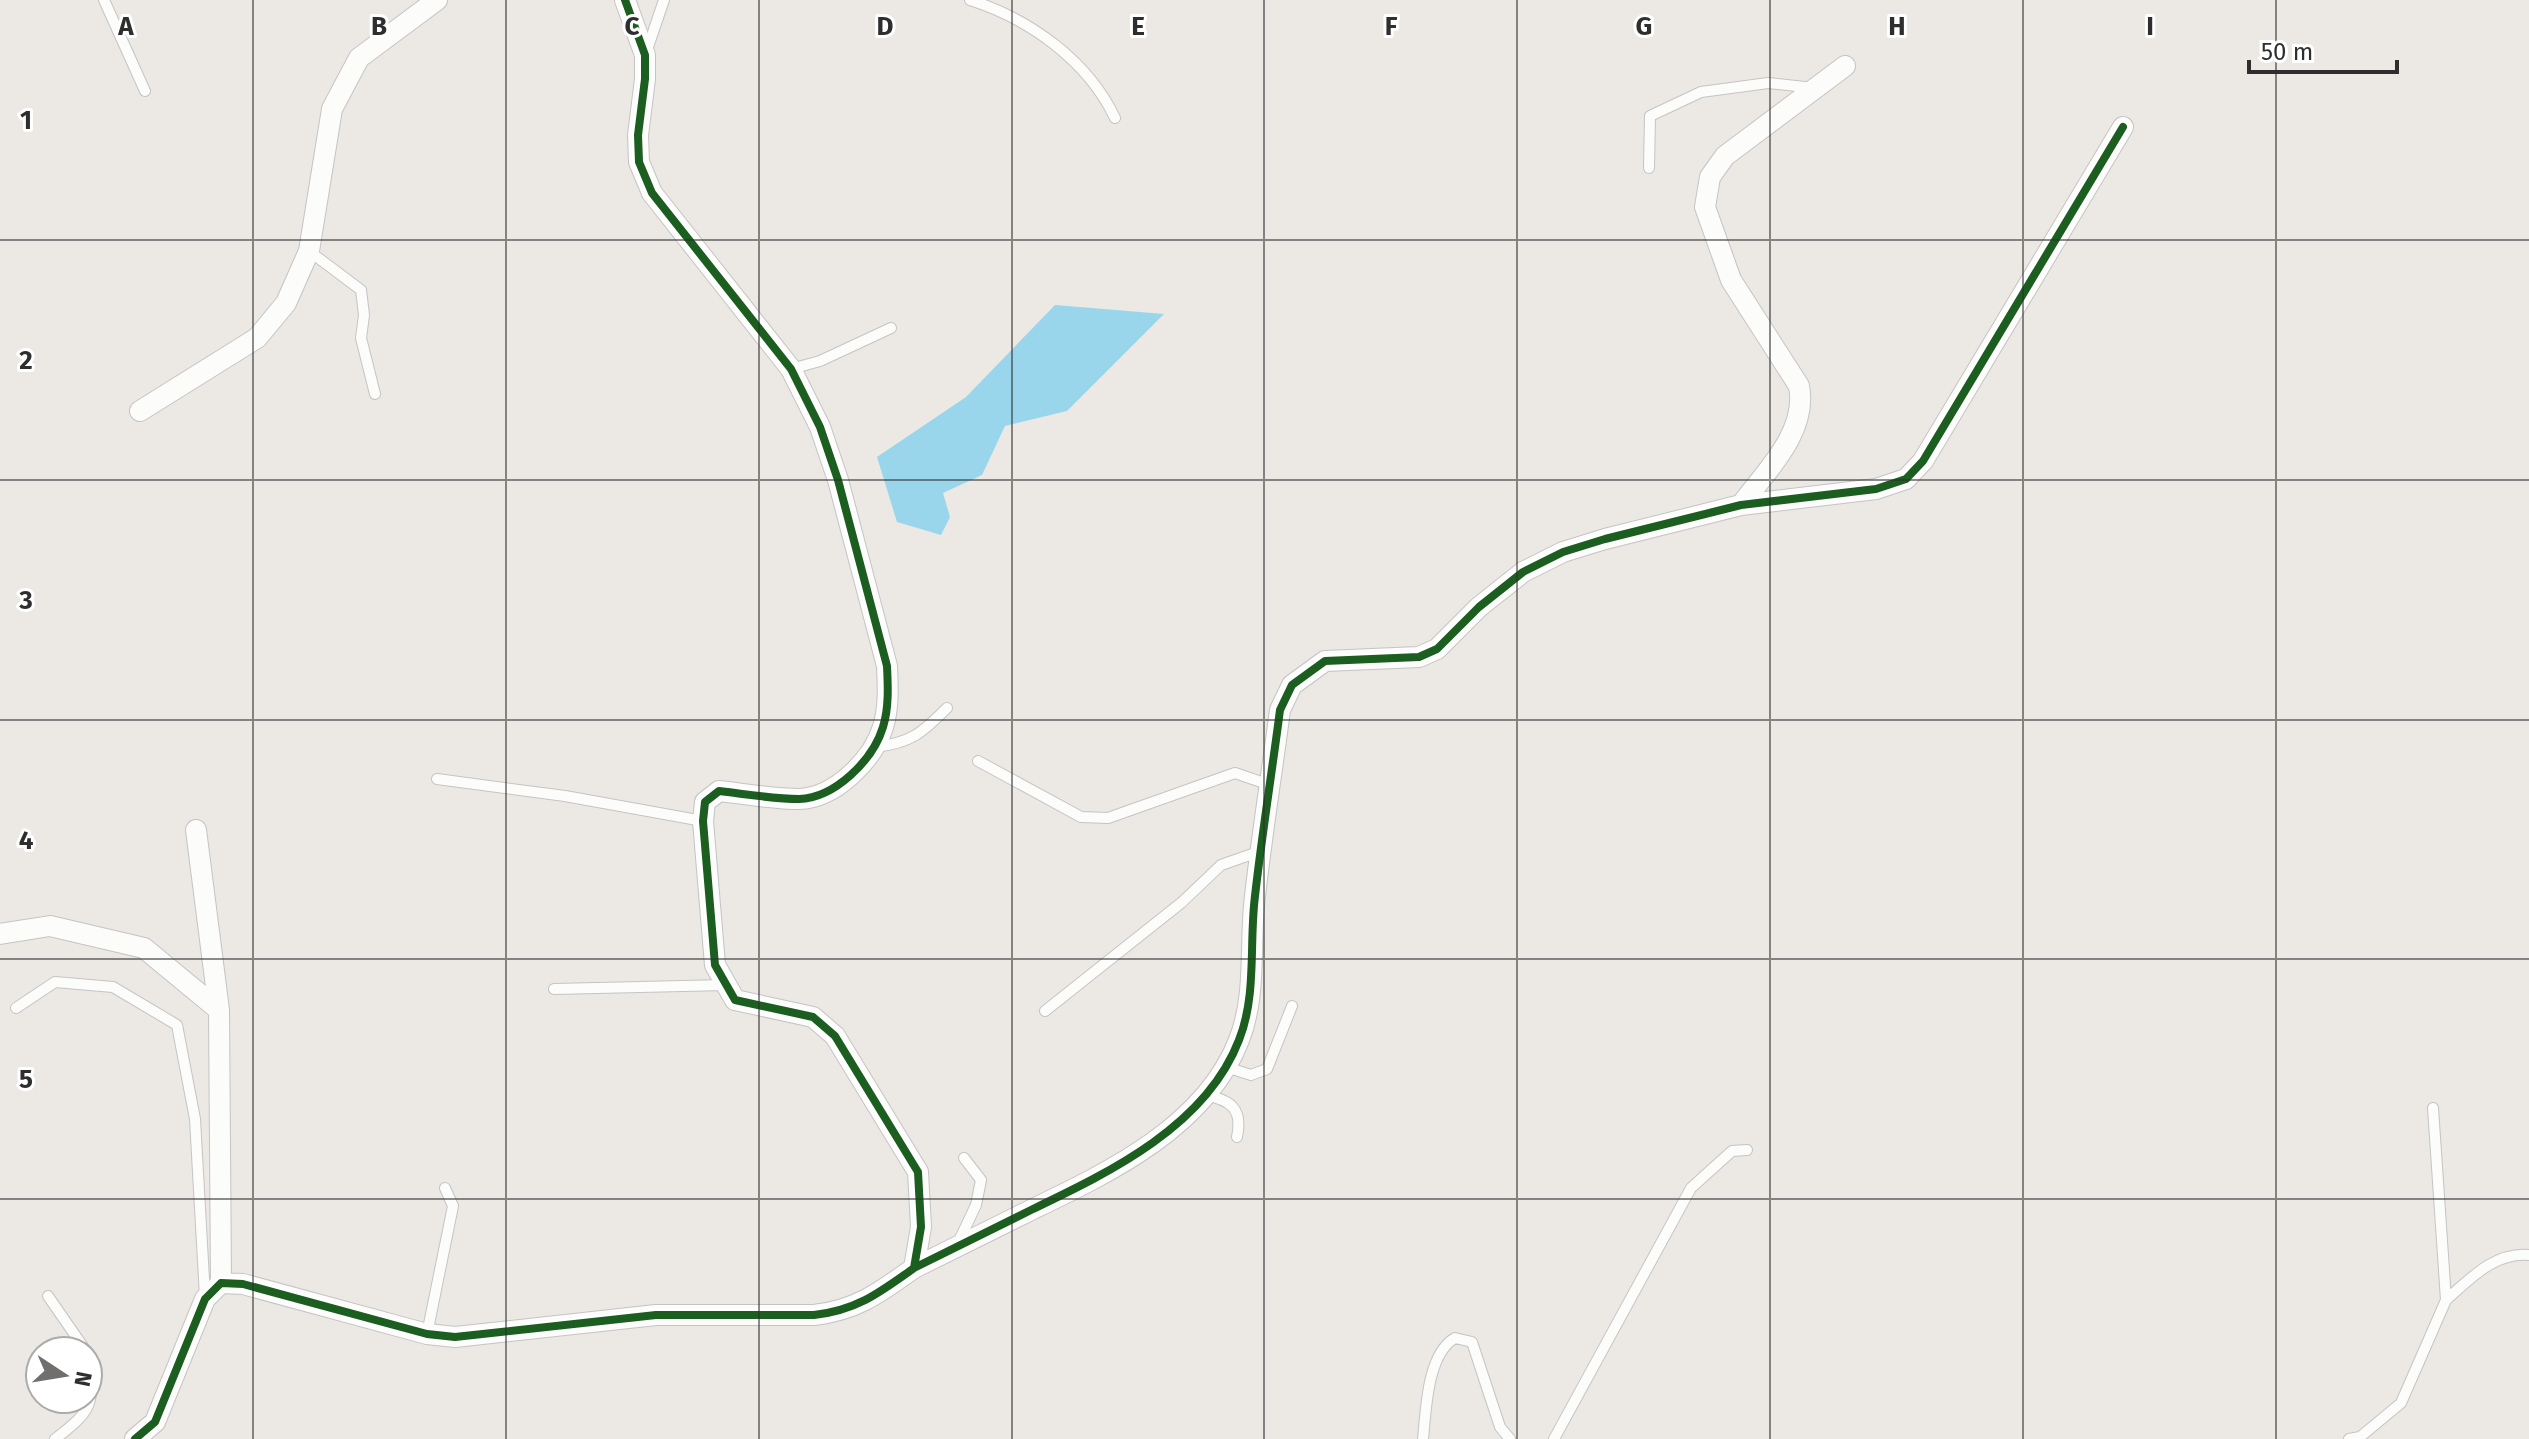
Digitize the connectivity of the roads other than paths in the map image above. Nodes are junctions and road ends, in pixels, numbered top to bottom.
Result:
1 (104, 0) edge
2 (437, 0) edge
3 (625, 0) edge
4 (664, 0) edge
5 (970, 0) edge
6 (645, 55) junction
7 (1845, 66) dead end
8 (1816, 88) junction
9 (145, 91) dead end
10 (1115, 118) dead end
11 (2123, 127) dead end
12 (1649, 168) dead end
13 (309, 251) junction
14 (891, 328) dead end
15 (791, 369) junction
16 (375, 394) dead end
17 (140, 411) dead end
18 (1741, 505) junction
19 (947, 708) dead end
20 (875, 747) junction
21 (978, 761) dead end
22 (437, 779) dead end
23 (1270, 785) junction
24 (703, 821) junction
25 (196, 830) dead end
26 (1261, 851) junction
27 (0, 934) edge
28 (726, 985) junction
29 (554, 989) dead end
30 (1292, 1006) dead end
31 (16, 1008) dead end
32 (219, 1010) junction
33 (1045, 1011) dead end
34 (1226, 1067) junction
35 (1205, 1095) junction
36 (2433, 1108) dead end
37 (1237, 1137) dead end
38 (1747, 1150) dead end
39 (964, 1158) dead end
40 (445, 1188) dead end
41 (957, 1247) junction
42 (2529, 1255) edge
43 (914, 1268) junction
44 (221, 1283) junction
45 (48, 1296) dead end
46 (205, 1299) junction
47 (2446, 1300) junction
48 (427, 1334) junction
49 (75, 1335) edge
50 (85, 1415) edge
51 (55, 1439) edge
52 (135, 1439) edge
53 (1423, 1439) edge
54 (1510, 1439) edge
55 (1554, 1439) edge
56 (2349, 1439) edge

1 - 9 lane
2 - 13 street
3 - 6 street
4 - 6 lane
5 - 10 lane
6 - 15 street
7 - 8 street
8 - 12 lane
8 - 18 street
11 - 18 street
13 - 16 lane
13 - 17 street
14 - 15 lane
15 - 20 street
18 - 23 street
19 - 20 lane
20 - 24 street
21 - 23 lane
22 - 24 lane
23 - 26 street
24 - 28 street
25 - 32 street
26 - 33 lane
26 - 34 street
27 - 32 street
28 - 29 lane
28 - 43 street
30 - 34 lane
31 - 46 lane
32 - 44 street
34 - 35 street
35 - 37 lane
35 - 41 street
36 - 47 lane
38 - 55 lane
39 - 41 lane
40 - 48 lane
41 - 43 street
42 - 47 lane
43 - 48 street
44 - 46 street
44 - 48 street
45 - 49 lane
46 - 52 street
47 - 56 lane
50 - 51 lane
53 - 54 lane

